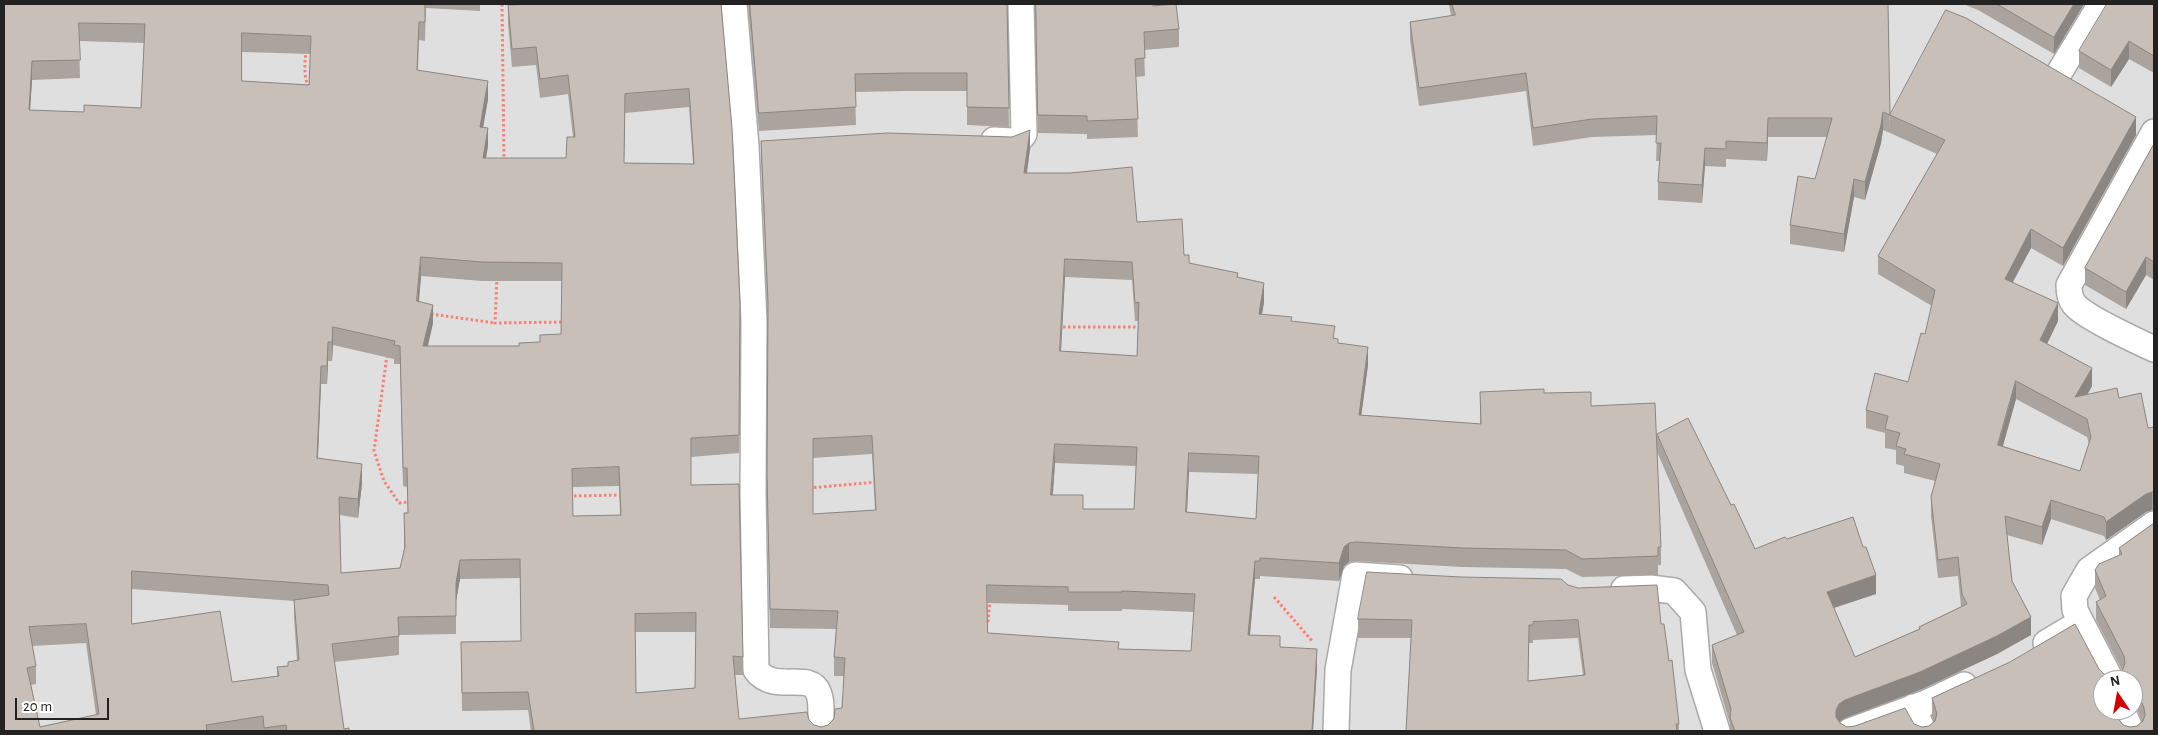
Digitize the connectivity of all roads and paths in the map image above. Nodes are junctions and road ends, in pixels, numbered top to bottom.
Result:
1 (734, 4) edge
2 (1021, 4) edge
3 (2101, 4) edge
4 (307, 41) edge
5 (2035, 59) edge
6 (311, 91) edge
7 (2149, 127) edge
8 (974, 140) edge
9 (2154, 349) edge
10 (2154, 524) edge
11 (1423, 579) edge
12 (1605, 590) edge
13 (991, 596) edge
14 (1274, 597) dead end
15 (2080, 622) junction
16 (987, 625) edge
17 (2030, 652) edge
18 (1338, 670) junction
19 (2106, 670) edge
20 (1987, 675) edge
21 (1913, 708) junction
22 (821, 731) edge
23 (1336, 731) edge
24 (1717, 731) edge
25 (1850, 731) edge
26 (1924, 731) edge

1 - 22 street
2 - 8 street
3 - 5 street
4 - 6 path
7 - 9 street
10 - 15 street
11 - 18 street
12 - 24 street
13 - 16 path
14 - 18 path
15 - 17 street
15 - 19 street
18 - 23 street
20 - 21 street
21 - 25 street
21 - 26 street

